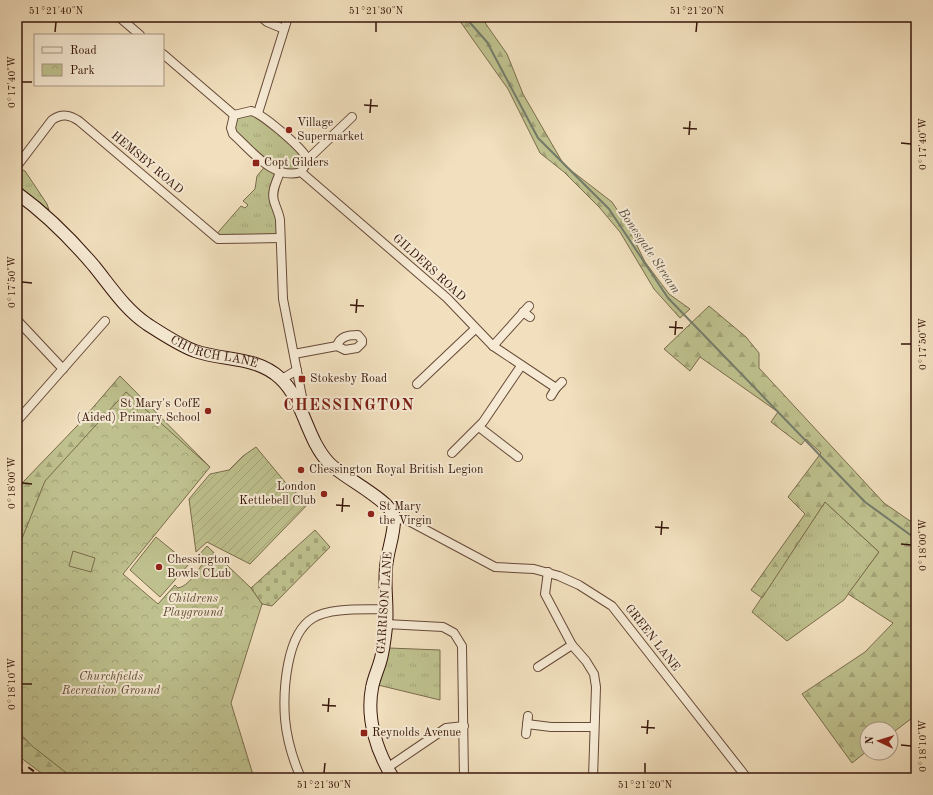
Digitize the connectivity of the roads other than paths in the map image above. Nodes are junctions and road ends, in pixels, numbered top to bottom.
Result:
1 (119, 17) edge
2 (261, 17) edge
3 (288, 17) edge
4 (284, 29) junction
5 (139, 34) edge
6 (164, 55) edge
7 (258, 113) junction
8 (234, 115) junction
9 (352, 117) dead end
10 (307, 160) junction
11 (17, 166) edge
12 (280, 172) junction
13 (301, 172) junction
14 (17, 193) edge
15 (280, 238) junction
16 (527, 312) dead end
17 (17, 320) edge
18 (105, 321) dead end
19 (475, 329) junction
20 (337, 346) dead end
21 (493, 346) junction
22 (294, 354) junction
23 (521, 366) junction
24 (63, 369) junction
25 (297, 370) junction
26 (282, 380) junction
27 (562, 382) dead end
28 (417, 384) dead end
29 (556, 388) junction
30 (551, 396) dead end
31 (298, 406) junction
32 (17, 421) edge
33 (479, 427) junction
34 (452, 453) dead end
35 (518, 457) dead end
36 (394, 519) junction
37 (548, 572) junction
38 (386, 609) junction
39 (386, 624) junction
40 (572, 645) junction
41 (538, 667) dead end
42 (464, 726) junction
43 (594, 727) junction
44 (526, 734) dead end
45 (390, 773) edge
46 (302, 778) edge
47 (464, 778) edge
48 (593, 778) edge
49 (747, 778) edge

1 - 5 street
2 - 4 street
3 - 4 street
4 - 7 street
6 - 8 street
7 - 8 street
7 - 10 street
8 - 12 street
9 - 10 street
10 - 13 street
11 - 15 street, HEMSBY ROAD
12 - 13 street
12 - 15 street
13 - 19 street, GILDERS ROAD
14 - 26 street, CHURCH LANE
15 - 22 street
16 - 21 street
17 - 24 street
18 - 24 street
19 - 21 street, GILDERS ROAD
19 - 28 street
20 - 22 street
21 - 23 street, GILDERS ROAD
22 - 25 street
23 - 29 street, GILDERS ROAD
23 - 33 street
24 - 32 street
25 - 26 street
25 - 31 street
26 - 31 street, CHURCH LANE
27 - 29 street
29 - 30 street
31 - 36 street, CHURCH LANE
33 - 34 street
33 - 35 street
36 - 37 street, GREEN LANE
36 - 38 street, GARRISON LANE
37 - 40 street
37 - 49 street, GREEN LANE
38 - 39 street, GARRISON LANE
38 - 46 street
39 - 42 street
39 - 45 street, GARRISON LANE
40 - 41 street
40 - 43 street
42 - 45 street
42 - 47 street
43 - 44 street
43 - 48 street

